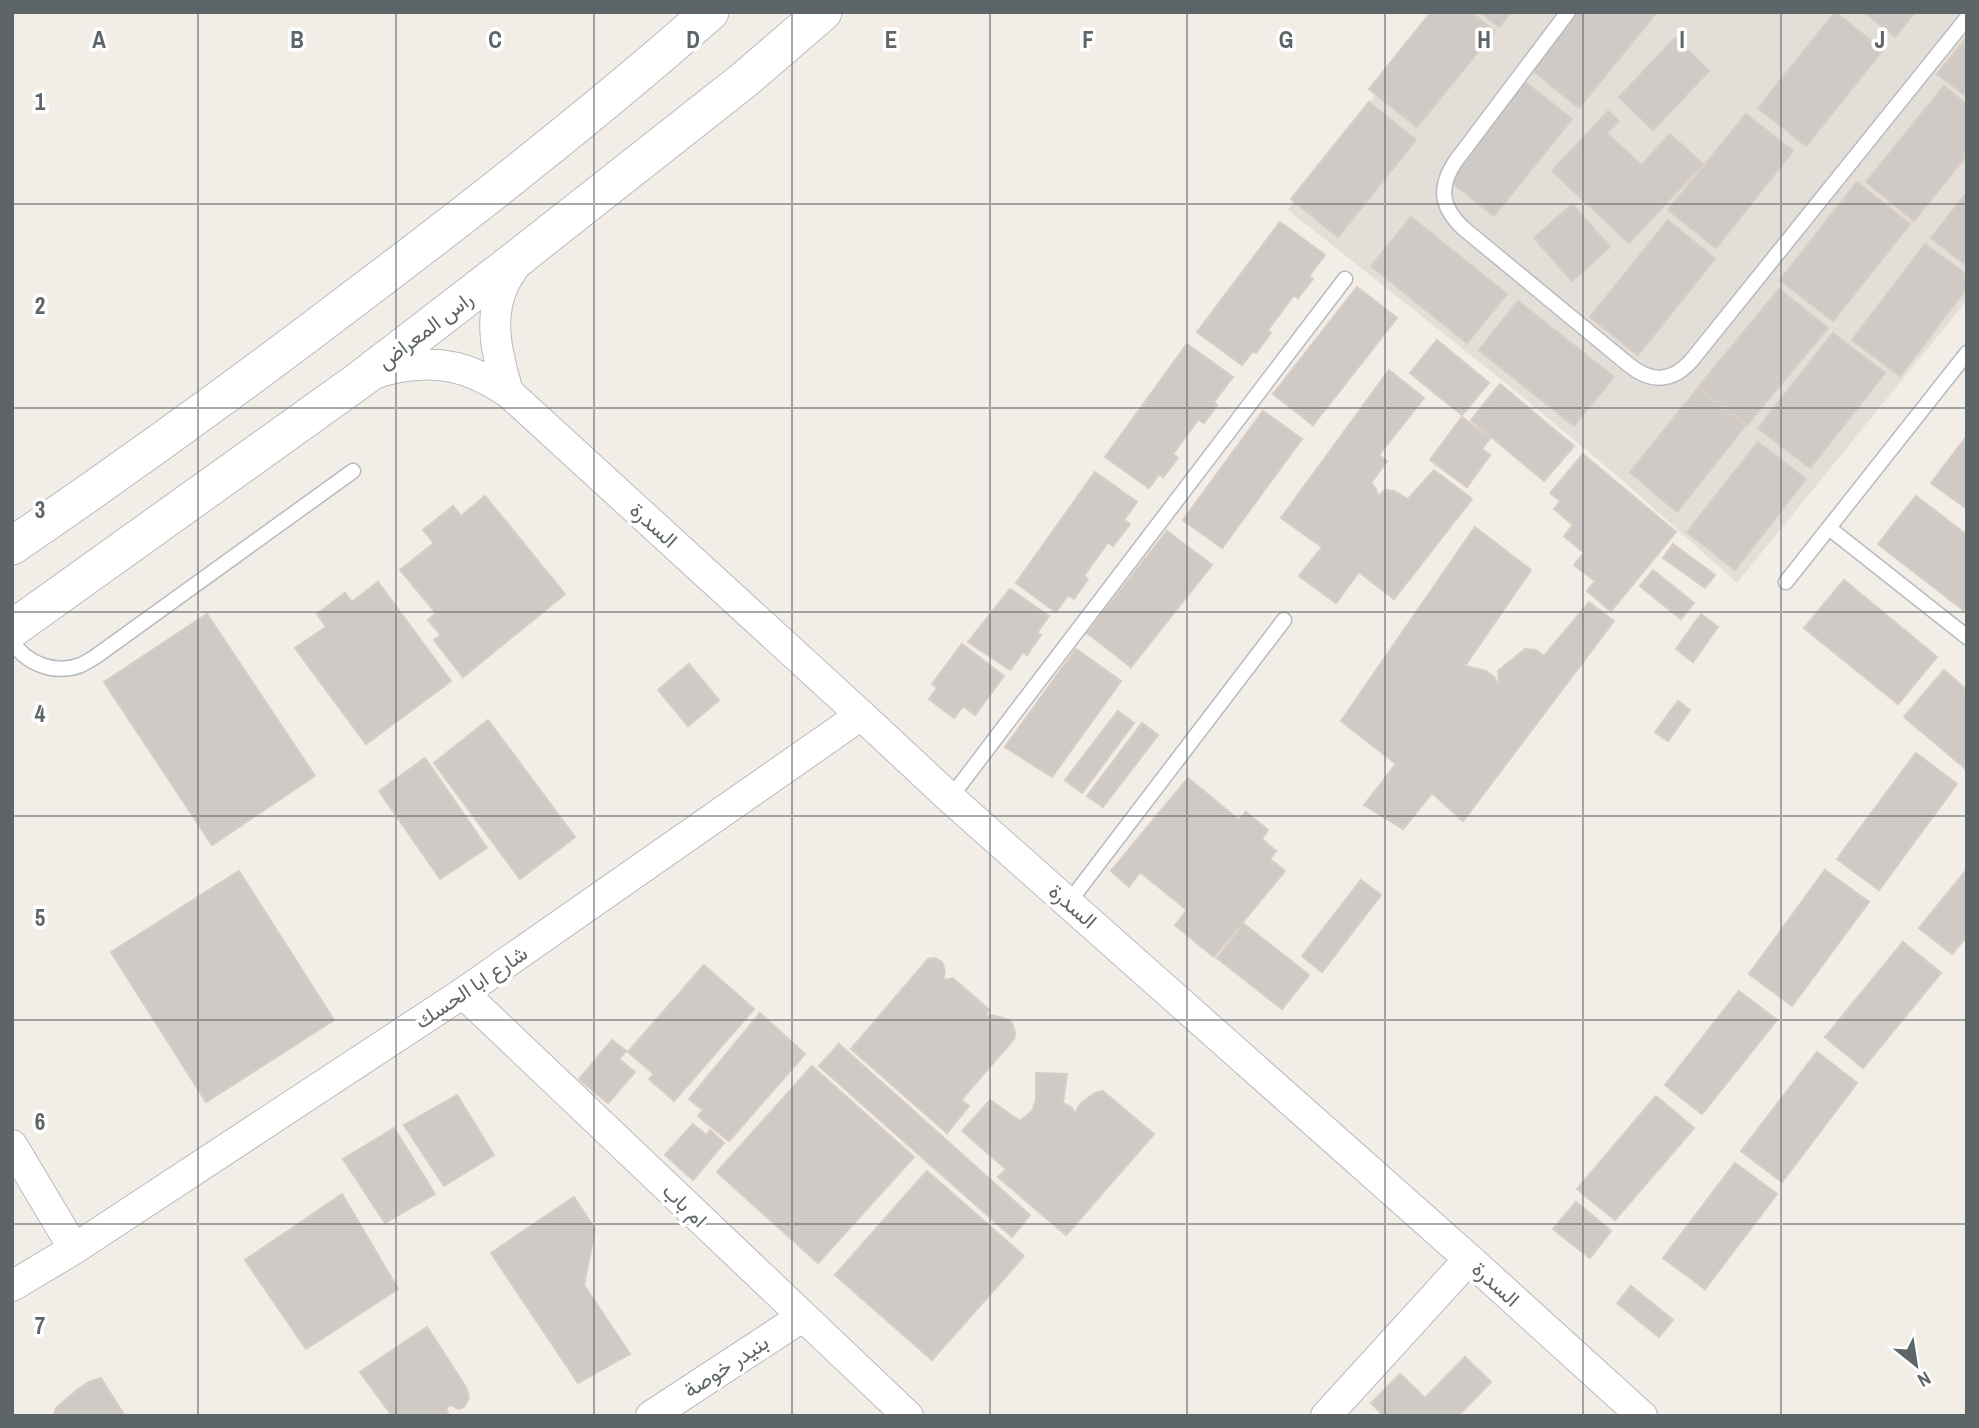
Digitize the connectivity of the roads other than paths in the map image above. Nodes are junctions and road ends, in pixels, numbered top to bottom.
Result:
1 (710, 12) edge
2 (823, 12) edge
3 (1568, 12) edge
4 (1967, 18) edge
5 (522, 255) junction
6 (1345, 279) dead end
7 (1967, 354) edge
8 (1962, 371) edge
9 (361, 379) junction
10 (508, 392) junction
11 (353, 471) dead end
12 (1829, 528) junction
13 (17, 540) edge
14 (1786, 582) dead end
15 (1284, 620) dead end
16 (12, 629) edge
17 (1967, 637) edge
18 (12, 641) edge
19 (862, 715) junction
20 (950, 798) junction
21 (1069, 902) junction
22 (463, 993) junction
23 (12, 1145) edge
24 (74, 1249) junction
25 (1469, 1258) junction
26 (12, 1286) edge
27 (802, 1317) junction
28 (651, 1416) edge
29 (908, 1416) edge
30 (1326, 1416) edge
31 (1642, 1416) edge

1 - 13 street
2 - 5 street, راس المعراض
3 - 4 lane
5 - 9 street, راس المعراض
5 - 10 street
6 - 20 lane
7 - 8 lane
8 - 12 lane
9 - 10 street, السدرة
9 - 16 street, راس المعراض
10 - 19 street, السدرة
11 - 18 lane
12 - 14 lane
12 - 17 lane
15 - 21 lane
19 - 20 street, السدرة
19 - 22 street, شارع ابا الحسك
20 - 21 street, السدرة
21 - 25 street, السدرة
22 - 24 street, شارع ابا الحسك
22 - 27 street, ام باب
23 - 24 street
24 - 26 street, شارع ابا الحسك
25 - 30 street
25 - 31 street, السدرة
27 - 28 street, بنيدر خوصة
27 - 29 street, ام باب

